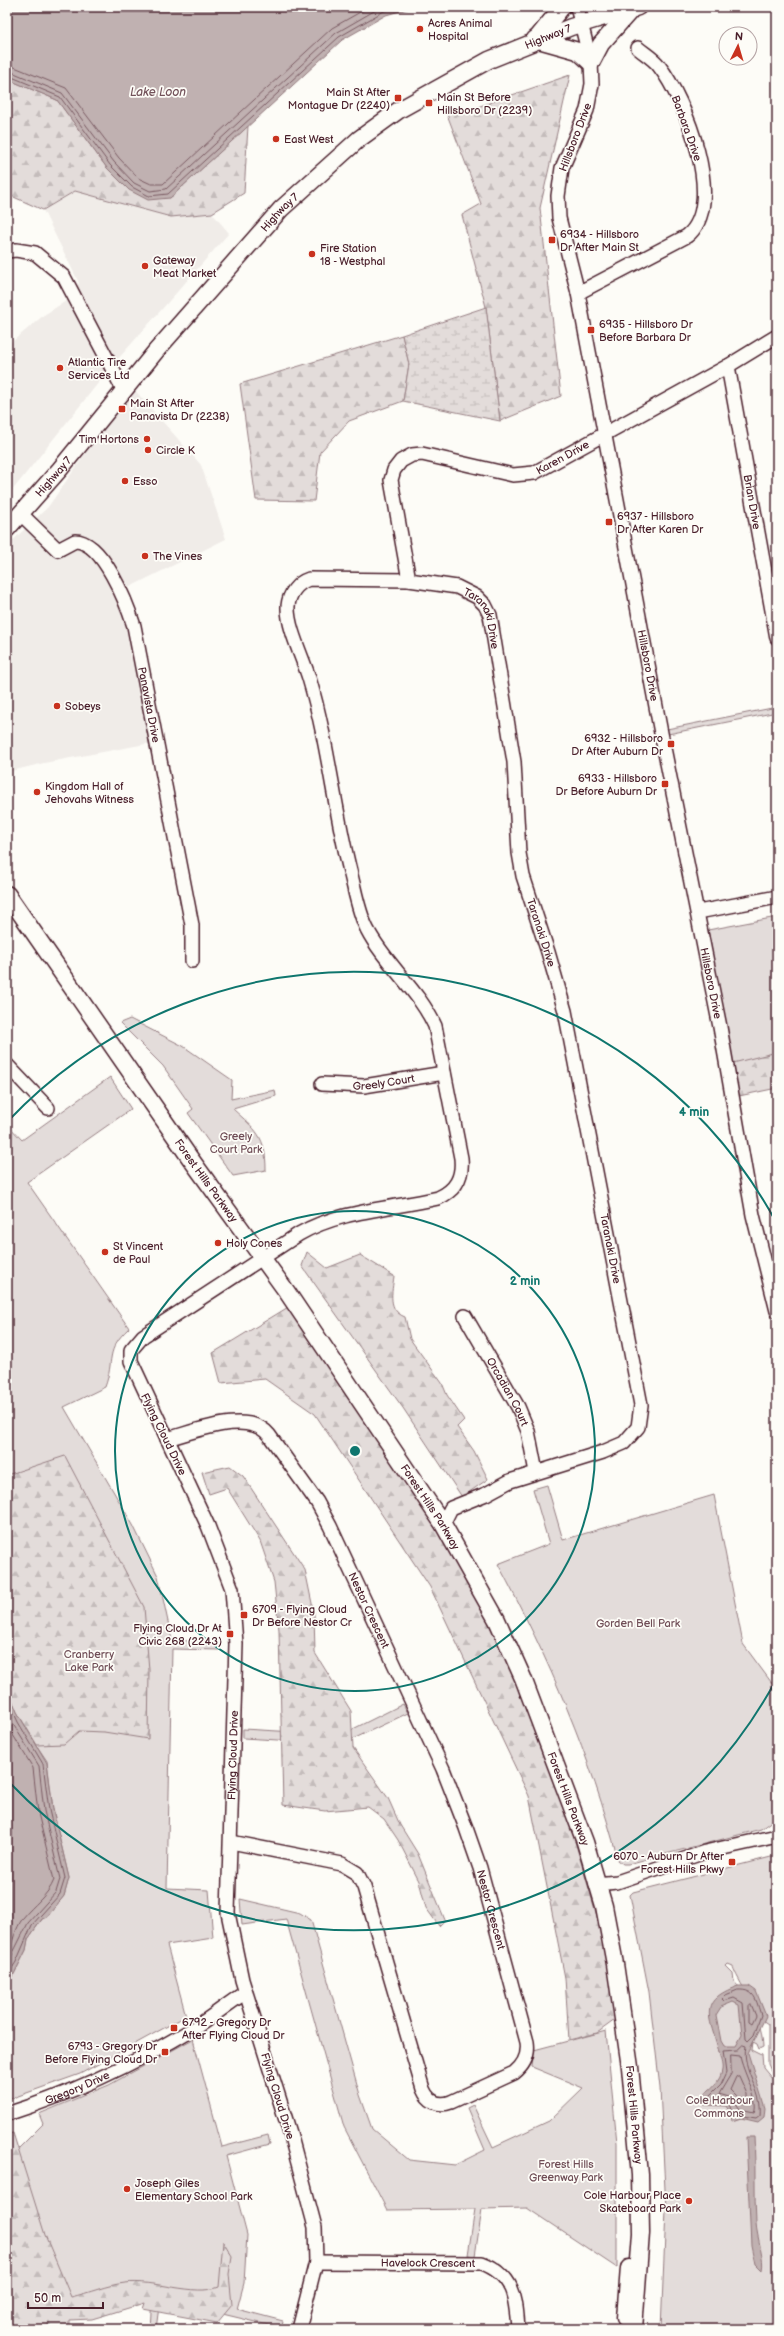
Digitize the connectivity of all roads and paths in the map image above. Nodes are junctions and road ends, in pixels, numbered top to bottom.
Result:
1 (562, 7) edge
2 (578, 7) edge
3 (634, 7) edge
4 (580, 23) junction
5 (536, 39) junction
6 (638, 48) dead end
7 (591, 63) junction
8 (7, 251) edge
9 (578, 293) junction
10 (777, 336) edge
11 (728, 366) junction
12 (124, 390) junction
13 (604, 434) junction
14 (21, 514) junction
15 (7, 530) edge
16 (409, 580) junction
17 (777, 638) edge
18 (7, 894) edge
19 (777, 897) edge
20 (698, 912) junction
21 (192, 961) dead end
22 (7, 1065) edge
23 (444, 1073) junction
24 (322, 1084) dead end
25 (48, 1108) dead end
26 (262, 1256) junction
27 (777, 1311) edge
28 (465, 1316) dead end
29 (167, 1439) junction
30 (536, 1472) junction
31 (443, 1524) junction
32 (777, 1836) edge
33 (231, 1842) junction
34 (596, 1884) junction
35 (246, 1992) junction
36 (7, 2114) edge
37 (640, 2211) junction
38 (316, 2262) junction
39 (299, 2329) edge
40 (518, 2329) edge
41 (624, 2329) edge
42 (634, 2329) edge

1 - 5 main road
2 - 4 street, Hillsboro Drive
3 - 4 main road, Highway 7
3 - 7 main road
4 - 5 main road, Highway 7
4 - 7 street, Hillsboro Drive
5 - 7 main road
5 - 12 main road, Highway 7
6 - 9 street, Barbara Drive
7 - 9 street, Hillsboro Drive
8 - 12 street
9 - 13 street, Hillsboro Drive
10 - 11 street, Karen Drive
11 - 13 street, Karen Drive
11 - 17 street, Brian Drive
12 - 14 main road, Highway 7
13 - 16 street, Karen Drive
13 - 20 street, Hillsboro Drive
14 - 15 main road, Highway 7
14 - 21 street, Panavista Drive
16 - 23 street, Taranaki Drive
16 - 30 street, Taranaki Drive
18 - 26 main road, Forest Hills Parkway
19 - 20 street
20 - 27 street, Hillsboro Drive
22 - 25 street
23 - 24 street, Greely Court
23 - 26 street, Taranaki Drive
26 - 29 street, Flying Cloud Drive
26 - 31 main road, Forest Hills Parkway
28 - 30 street, Orcadian Court
29 - 33 street, Flying Cloud Drive
29 - 33 street, Nestor Crescent
30 - 31 street, Taranaki Drive
31 - 34 main road, Forest Hills Parkway
32 - 34 street
33 - 35 street, Flying Cloud Drive
34 - 37 main road, Forest Hills Parkway
35 - 36 street, Gregory Drive
35 - 38 street, Flying Cloud Drive
37 - 41 main road
37 - 42 main road, Forest Hills Parkway
38 - 39 street, Flying Cloud Drive
38 - 40 street, Havelock Crescent

